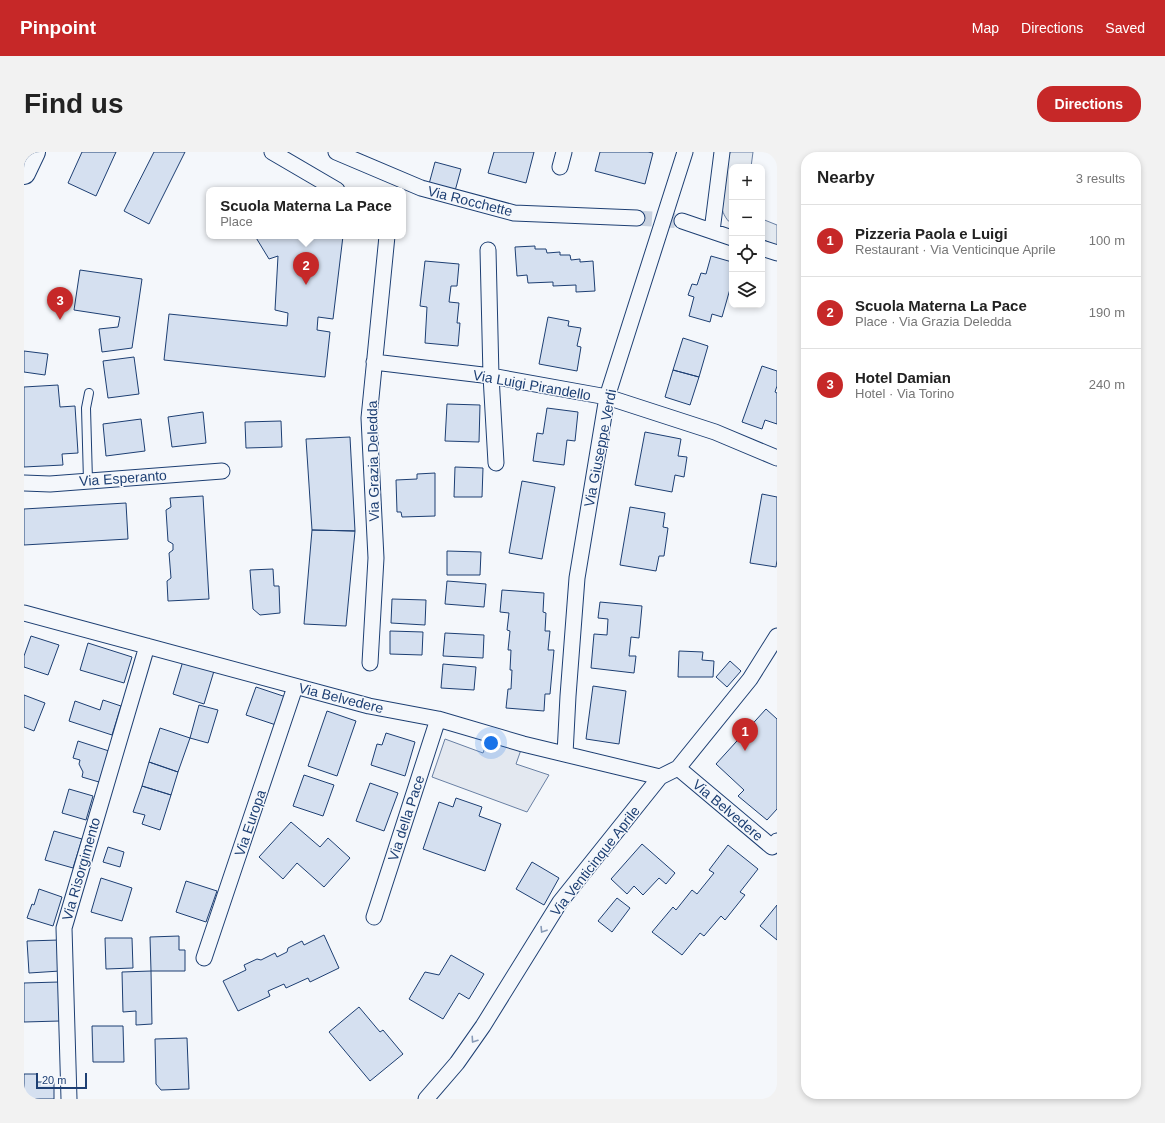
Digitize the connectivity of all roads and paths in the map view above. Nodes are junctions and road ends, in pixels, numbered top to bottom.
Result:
1 (34, 152) edge
2 (272, 152) edge
3 (336, 152) edge
4 (564, 152) edge
5 (685, 152) edge
6 (722, 152) edge
7 (560, 167) dead end
8 (24, 173) edge
9 (332, 187) edge
10 (636, 218) tunnel mouth
11 (682, 221) tunnel mouth
12 (712, 231) junction
13 (729, 237) edge
14 (388, 239) edge
15 (765, 249) edge
16 (488, 250) dead end
17 (777, 253) edge
18 (374, 362) junction
19 (491, 376) junction
20 (89, 393) dead end
21 (607, 398) junction
22 (777, 458) edge
23 (496, 463) dead end
24 (222, 471) dead end
25 (88, 481) junction
26 (24, 483) edge
27 (24, 613) edge
28 (777, 636) edge
29 (147, 646) junction
30 (370, 663) dead end
31 (296, 687) junction
32 (438, 719) junction
33 (565, 754) junction
34 (678, 768) junction
35 (660, 777) junction
36 (775, 846) edge
37 (374, 917) dead end
38 (204, 958) dead end
39 (69, 1099) edge
40 (426, 1099) edge

1 - 8 main road
2 - 9 street
3 - 10 street, Via Rocchette
4 - 7 street
5 - 21 street, Via Giuseppe Verdi
6 - 12 street
11 - 12 street
12 - 13 street
14 - 18 street, Via Grazia Deledda
15 - 17 street
16 - 19 street
18 - 19 street, Via Luigi Pirandello
18 - 30 street, Via Grazia Deledda
19 - 21 street, Via Luigi Pirandello
19 - 23 street
20 - 25 lane
21 - 22 street, Via Luigi Pirandello
21 - 33 street, Via Giuseppe Verdi
24 - 25 street, Via Esperanto
25 - 26 street, Via Esperanto
27 - 29 street, Via Belvedere
28 - 34 street, Via Venticinque Aprile
29 - 31 street, Via Belvedere
29 - 39 street, Via Risorgimento
31 - 32 street, Via Belvedere
31 - 38 street, Via Europa
32 - 33 street, Via Belvedere
32 - 37 street, Via della Pace
33 - 35 street, Via Belvedere
34 - 35 street, Via Venticinque Aprile
34 - 36 street, Via Belvedere
35 -> 40 street, Via Venticinque Aprile

